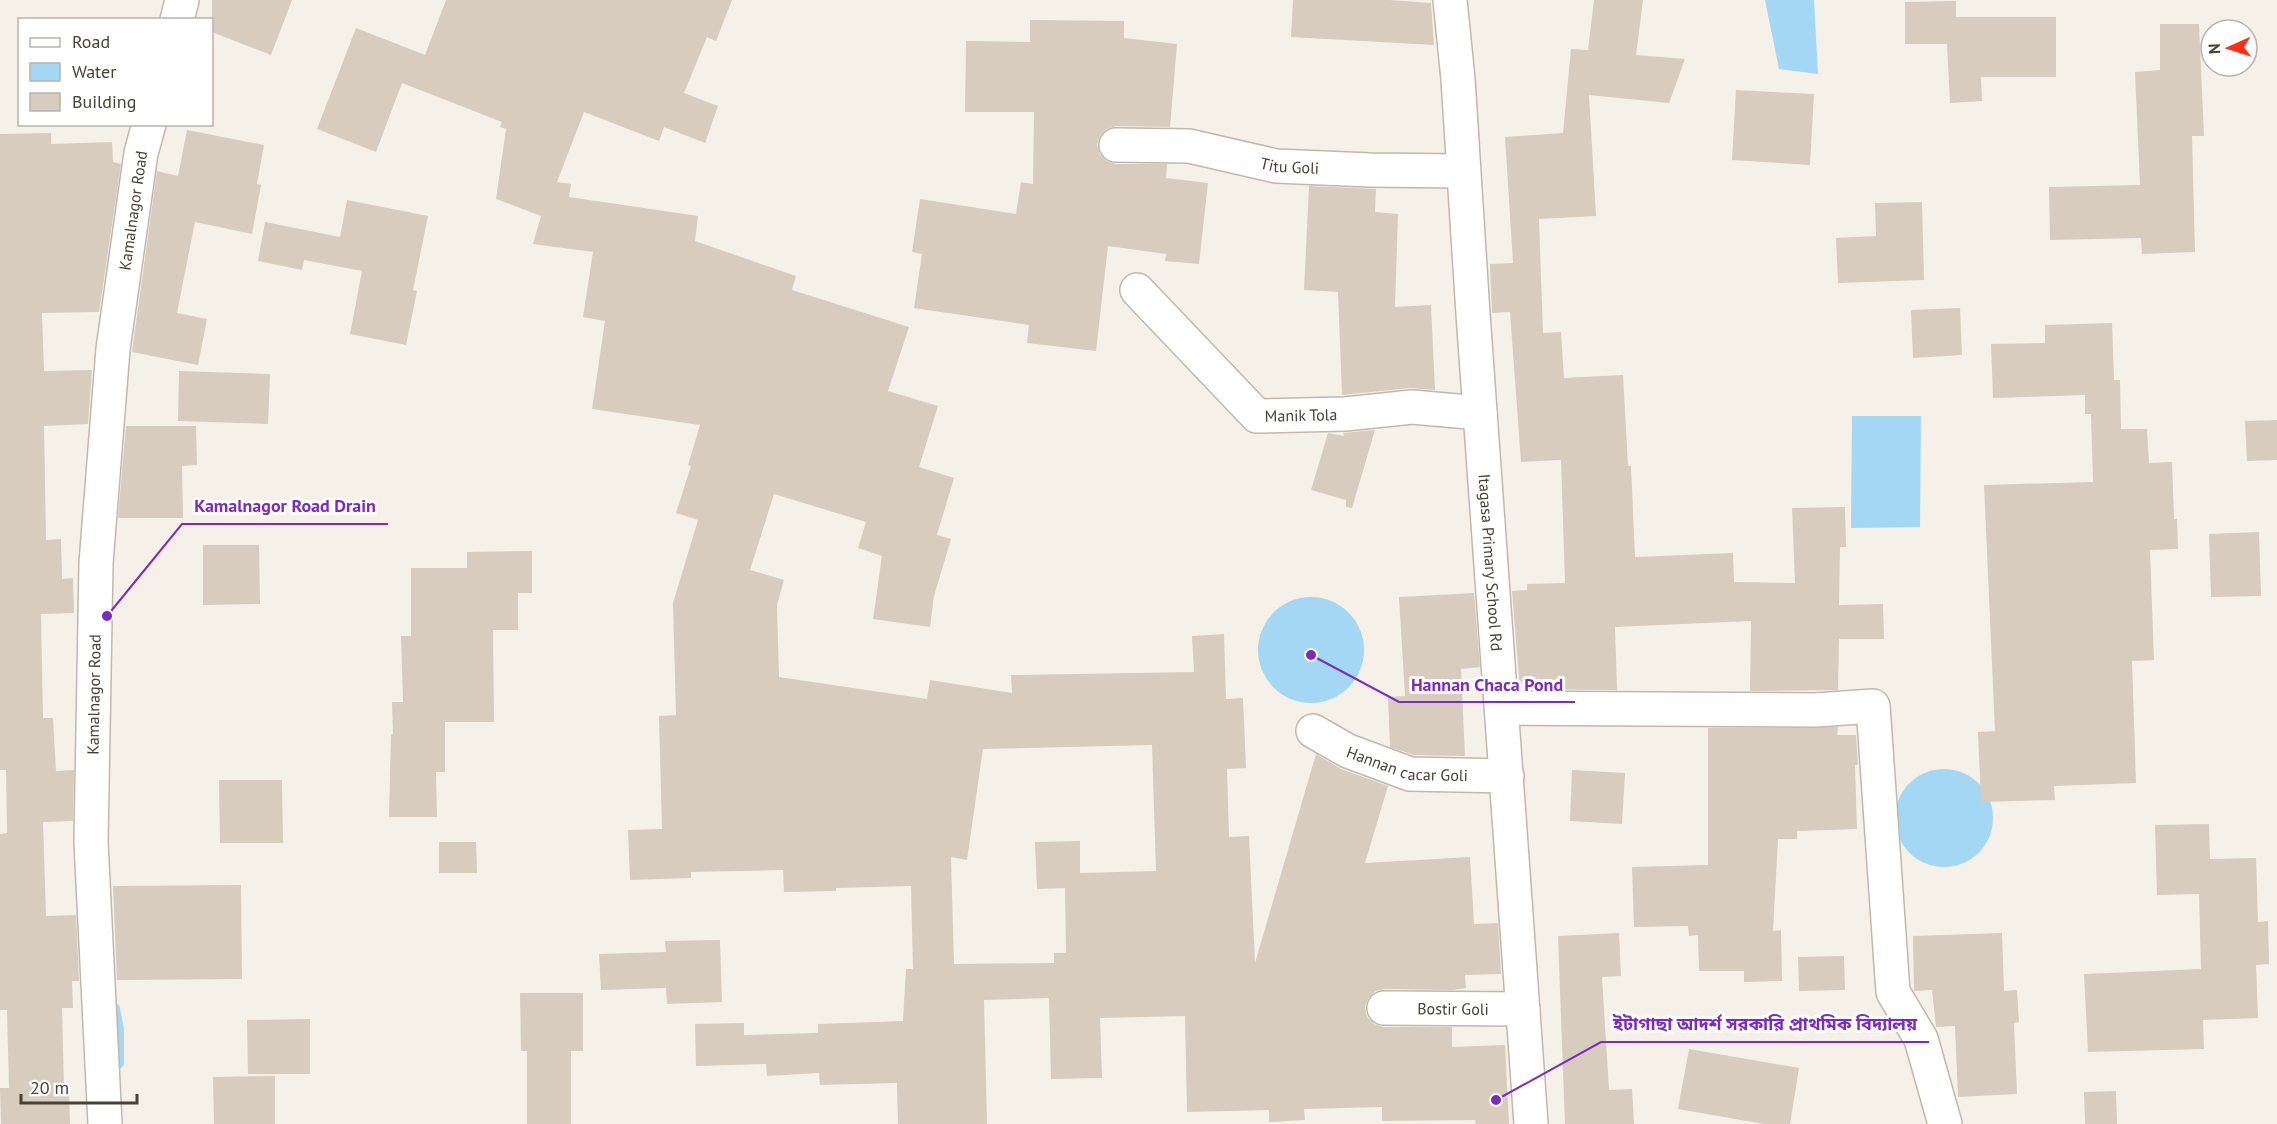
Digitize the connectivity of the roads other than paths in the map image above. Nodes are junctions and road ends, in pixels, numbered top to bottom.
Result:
1 (182, 0) edge
2 (1450, 0) edge
3 (178, 18) edge
4 (148, 126) edge
5 (1116, 145) dead end
6 (1463, 171) junction
7 (1137, 290) dead end
8 (1480, 413) junction
9 (1502, 708) junction
10 (1313, 731) dead end
11 (1507, 776) junction
12 (1384, 1008) dead end
13 (1523, 1009) junction
14 (105, 1124) edge
15 (1531, 1124) edge
16 (1945, 1124) edge

1 - 3 street
2 - 6 street, Itagasa Primary School Rd
4 - 14 street, Kamalnagor Road
5 - 6 street, Titu Goli
6 - 8 street, Itagasa Primary School Rd
7 - 8 street, Manik Tola
8 - 9 street, Itagasa Primary School Rd
9 - 11 street, Itagasa Primary School Rd
9 - 16 street
10 - 11 street, Hannan cacar Goli
11 - 13 street, Itagasa Primary School Rd
12 - 13 street, Bostir Goli
13 - 15 street, Itagasa Primary School Rd

